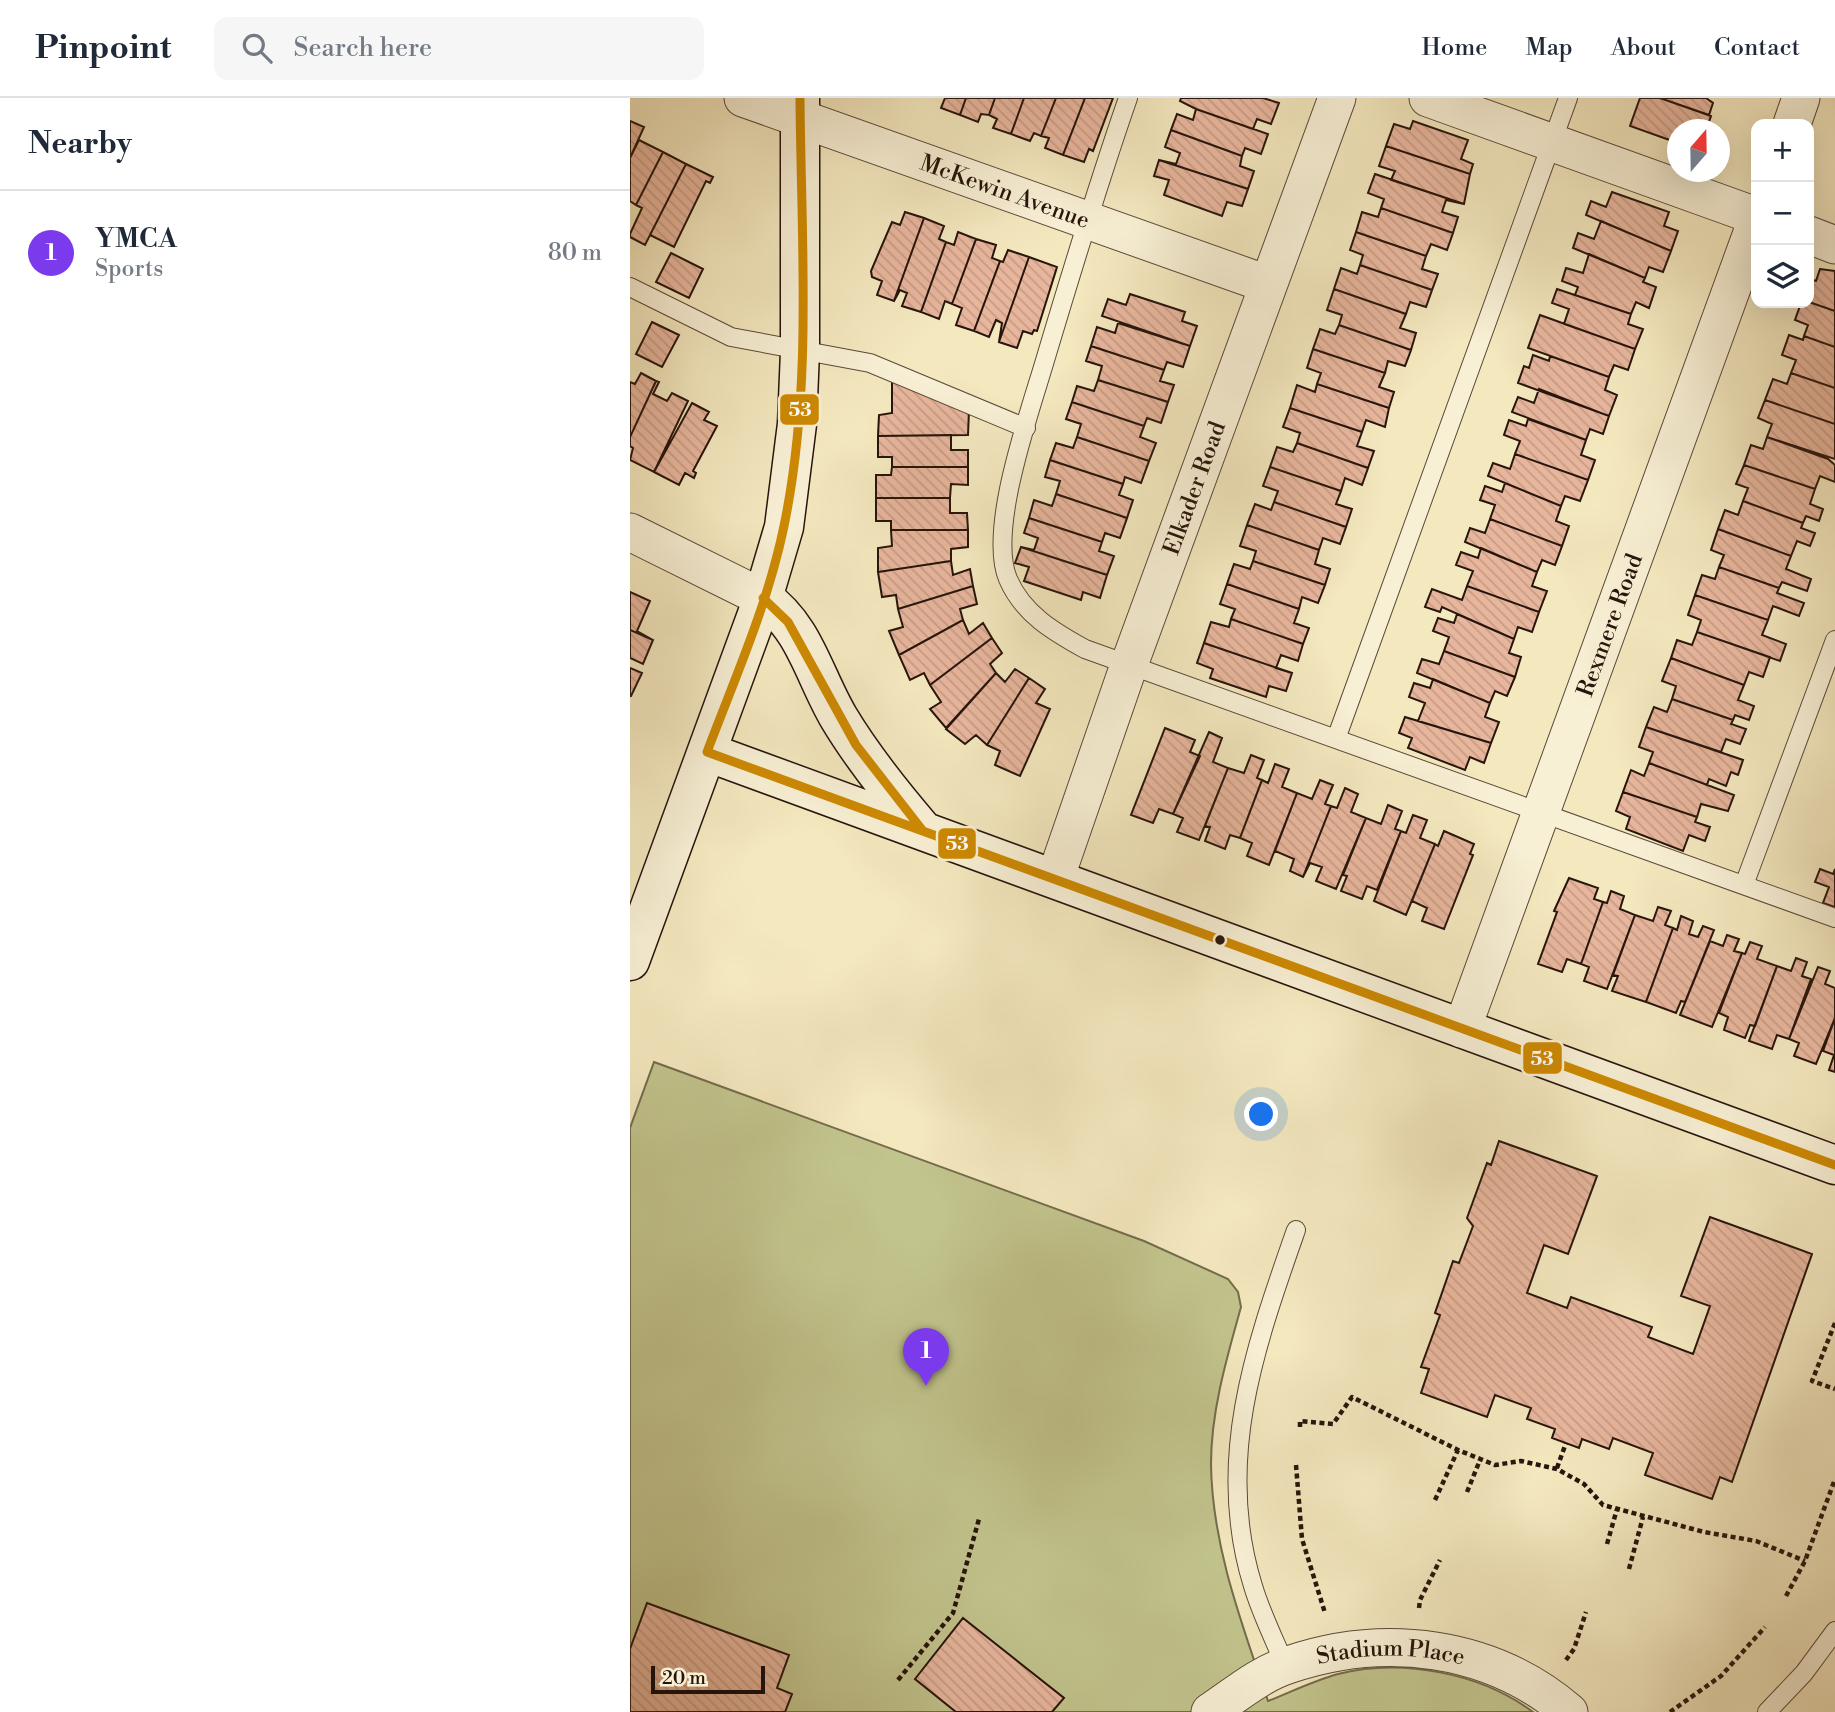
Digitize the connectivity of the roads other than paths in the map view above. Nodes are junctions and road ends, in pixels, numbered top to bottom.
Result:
1 (743, 98) edge
2 (1128, 98) edge
3 (1337, 98) edge
4 (1428, 98) edge
5 (1568, 98) edge
6 (1801, 98) edge
7 (800, 109) edge
8 (1794, 119) edge
9 (1551, 143) junction
10 (1751, 217) edge
11 (1086, 221) junction
12 (1751, 233) edge
13 (1814, 237) edge
14 (1835, 245) edge
15 (1266, 284) junction
16 (630, 287) edge
17 (800, 351) junction
18 (1026, 428) junction
19 (630, 532) edge
20 (762, 598) junction
21 (1835, 640) edge
22 (1129, 665) junction
23 (1336, 738) junction
24 (707, 752) junction
25 (1541, 813) junction
26 (923, 831) junction
27 (1055, 879) junction
28 (1744, 885) junction
29 (1835, 918) edge
30 (632, 949) edge
31 (1462, 1029) junction
32 (1835, 1165) edge
33 (1296, 1230) dead end
34 (1832, 1642) edge
35 (1285, 1665) junction
36 (1210, 1712) edge
37 (1569, 1712) edge
38 (1768, 1712) edge

1 - 7 street, McKewin Avenue
2 - 11 lane
3 - 15 street, Elkader Road
4 - 9 street
5 - 9 lane
6 - 8 street
7 - 11 street, McKewin Avenue
7 - 17 street
9 - 10 street
9 - 23 lane
11 - 15 street, McKewin Avenue
11 - 18 lane
12 - 25 street, Rexmere Road
13 - 14 street
15 - 22 street, Elkader Road
16 - 17 lane
17 - 18 lane
17 - 20 street
18 - 22 lane
19 - 20 street
20 - 24 street
20 - 26 street
21 - 28 lane
22 - 23 lane
22 - 27 street, Elkader Road
23 - 25 lane
24 - 26 street
24 - 30 street
25 - 28 lane
25 - 31 street, Rexmere Road
26 - 27 street
27 - 31 street
28 - 29 lane
31 - 32 street
33 - 35 lane
34 - 38 lane
35 - 36 street, Stadium Place
35 - 37 street, Stadium Place

